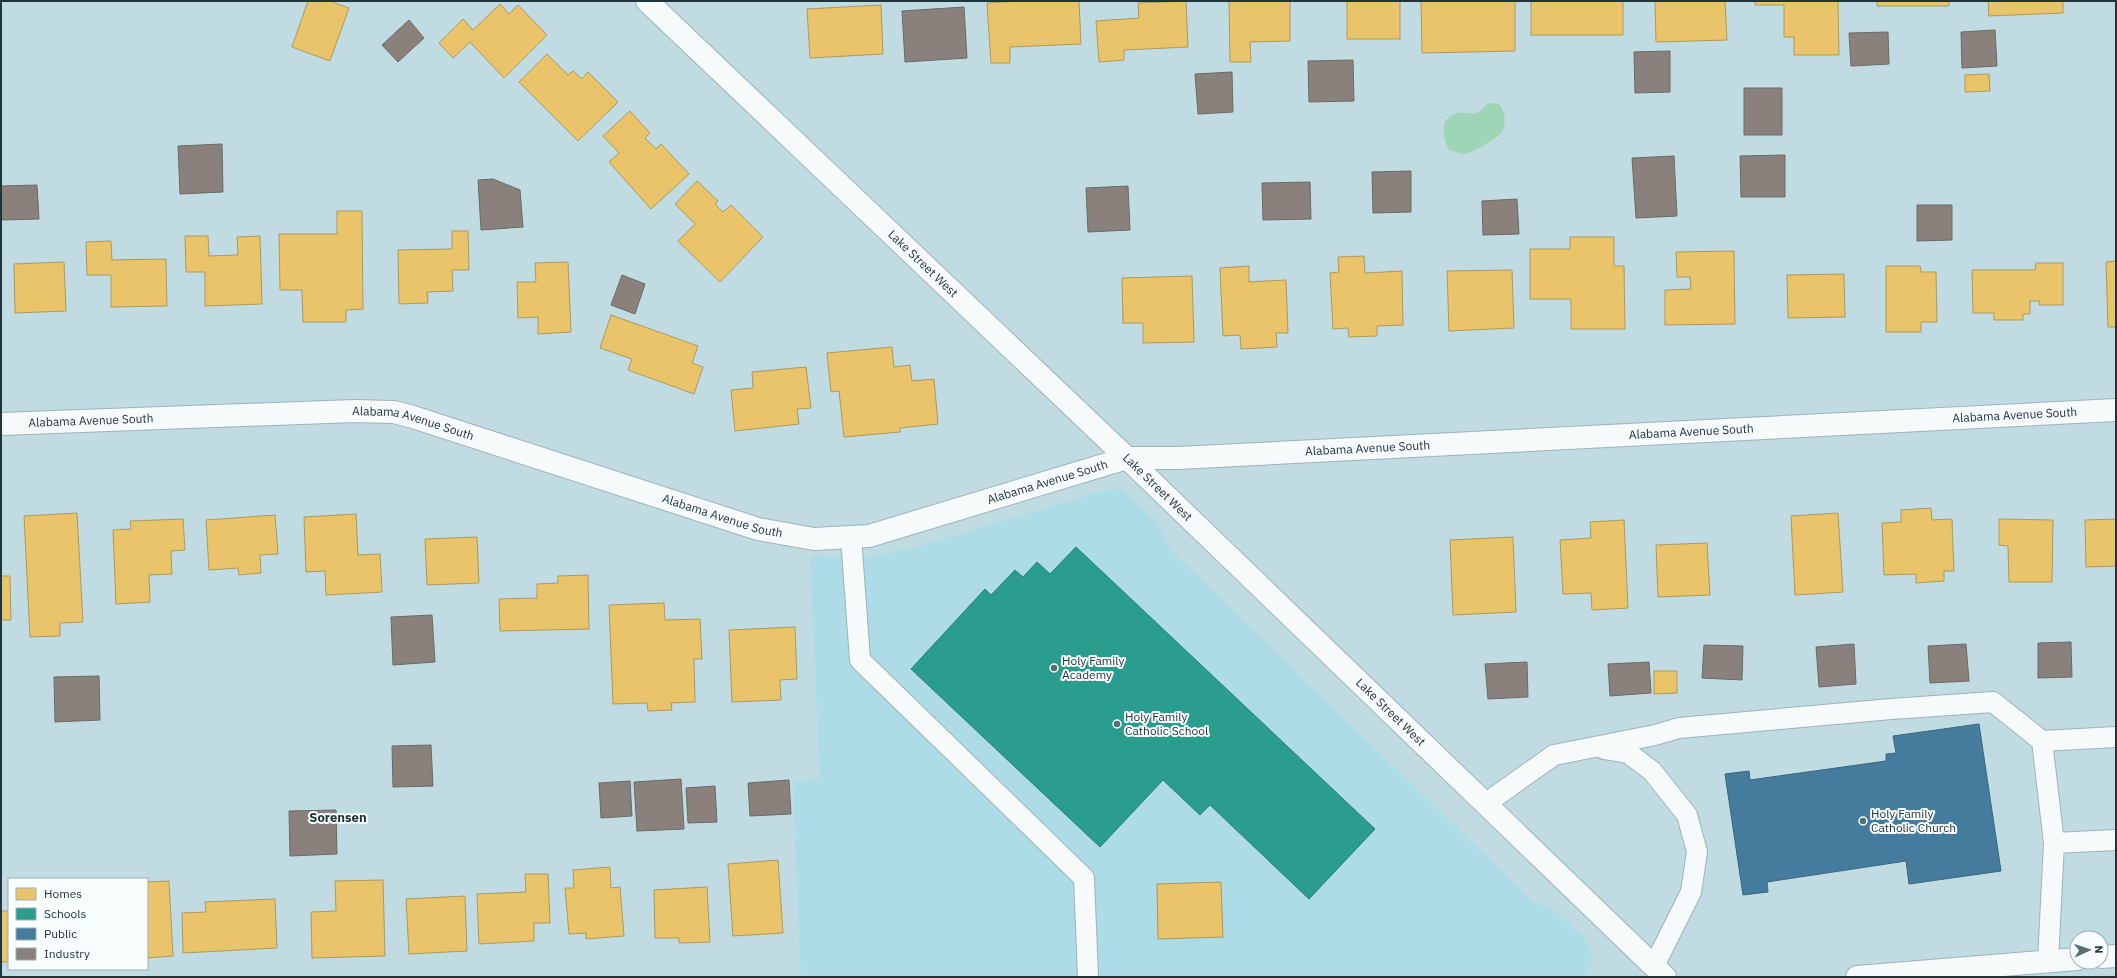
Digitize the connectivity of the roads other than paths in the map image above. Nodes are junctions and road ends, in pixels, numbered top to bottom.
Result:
1 (647, 1) edge
2 (2116, 410) edge
3 (1, 424) edge
4 (1127, 458) junction
5 (851, 537) junction
6 (2116, 737) edge
7 (2042, 741) junction
8 (1595, 747) junction
9 (1485, 804) junction
10 (2116, 840) edge
11 (2054, 843) junction
12 (2069, 960) edge
13 (2048, 961) junction
14 (1660, 972) edge
15 (1088, 977) edge
16 (1857, 977) edge

1 - 4 street, Lake Street West
2 - 4 street, Alabama Avenue South
3 - 5 street, Alabama Avenue South
4 - 5 street, Alabama Avenue South
4 - 9 street, Lake Street West
5 - 15 lane
6 - 7 lane
7 - 8 lane
7 - 11 lane
8 - 9 lane
8 - 14 lane
9 - 14 street, Lake Street West
10 - 11 lane
11 - 13 lane
12 - 13 street
13 - 16 street

